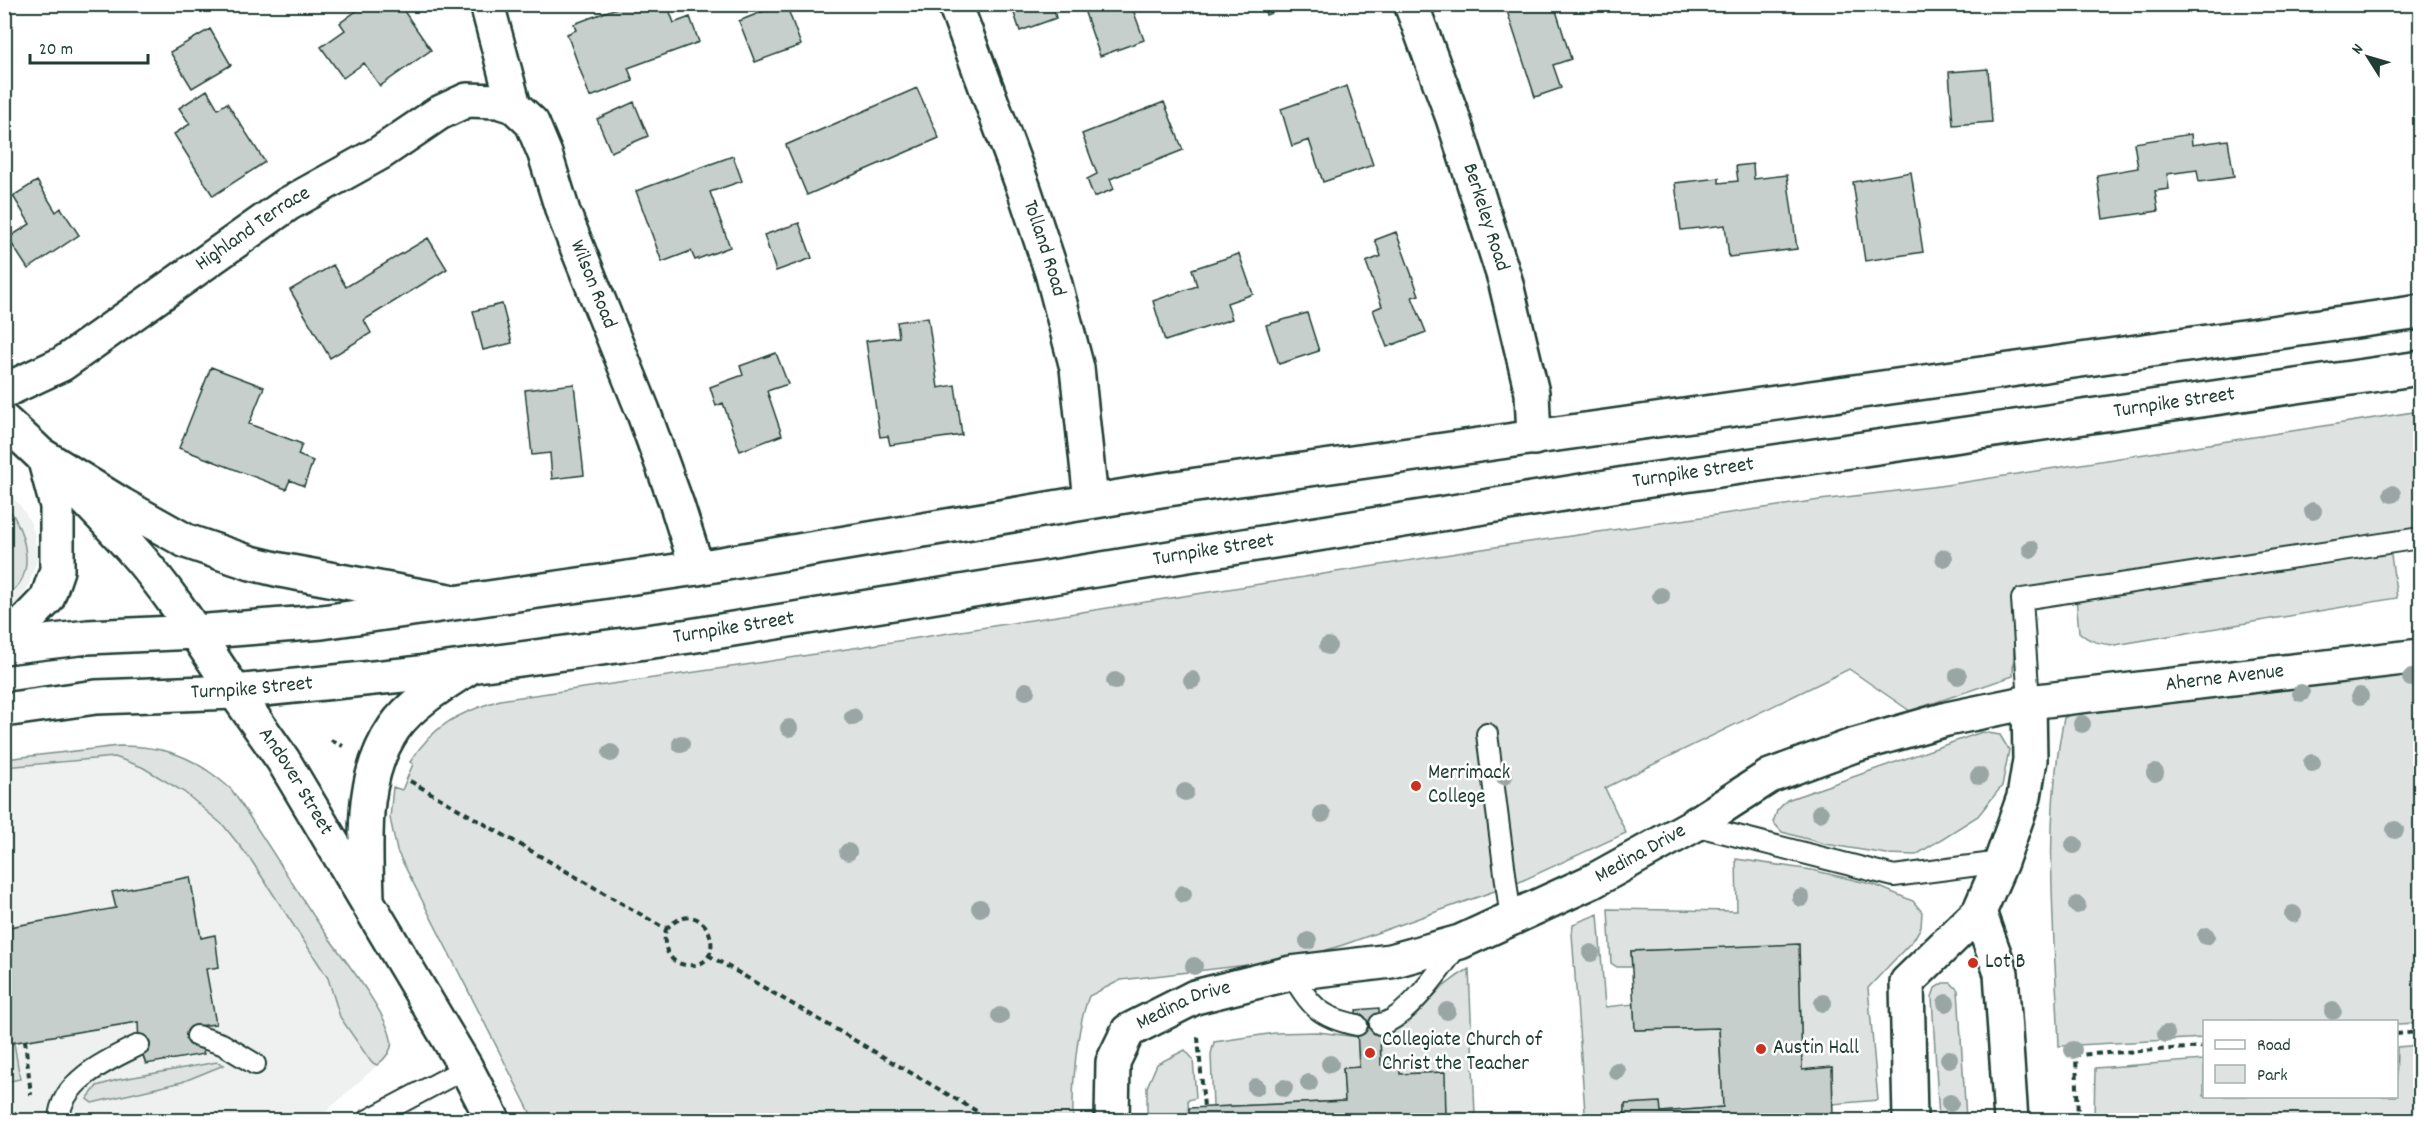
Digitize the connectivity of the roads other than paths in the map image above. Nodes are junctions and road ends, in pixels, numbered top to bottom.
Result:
1 (487, 4) edge
2 (956, 4) edge
3 (1411, 4) edge
4 (514, 106) junction
5 (2421, 312) edge
6 (2421, 368) edge
7 (4, 391) edge
8 (4, 421) edge
9 (1534, 438) junction
10 (43, 456) junction
11 (1091, 501) junction
12 (2421, 538) edge
13 (697, 568) junction
14 (454, 602) junction
15 (195, 632) junction
16 (4, 637) edge
17 (4, 647) edge
18 (2421, 656) edge
19 (473, 665) junction
20 (235, 692) junction
21 (2029, 702) junction
22 (4, 710) edge
23 (1487, 734) dead end
24 (1694, 825) junction
25 (2001, 862) junction
26 (367, 901) junction
27 (1979, 912) junction
28 (1511, 920) junction
29 (1460, 942) junction
30 (1291, 973) junction
31 (1380, 1024) dead end
32 (1357, 1025) dead end
33 (197, 1036) dead end
34 (139, 1046) dead end
35 (255, 1064) dead end
36 (466, 1068) junction
37 (59, 1120) edge
38 (368, 1120) edge
39 (493, 1120) edge
40 (1112, 1120) edge
41 (1910, 1120) edge
42 (2011, 1120) edge

1 - 4 main road, Wilson Road
2 - 11 main road, Tolland Road
3 - 9 main road, Berkeley Road
4 - 7 main road, Highland Terrace
4 - 13 main road, Wilson Road
5 - 9 main road
6 - 19 main road, Turnpike Street
8 - 10 main road, Andover Street
9 - 11 main road
10 - 14 main road
10 - 15 main road, Andover Street
10 - 16 main road
11 - 13 main road
12 - 21 lane
13 - 14 main road
14 - 15 main road
15 - 17 main road
15 - 20 main road, Andover Street
18 - 21 main road, Aherne Avenue
19 - 20 main road, Turnpike Street
19 - 26 main road
20 - 22 main road, Turnpike Street
20 - 26 main road, Andover Street
21 - 24 main road, Medina Drive
21 - 25 main road
23 - 28 lane
24 - 25 lane
24 - 28 main road, Medina Drive
25 - 27 main road
26 - 36 main road, Andover Street
27 - 41 main road
27 - 42 main road
28 - 29 main road, Medina Drive
29 - 30 main road, Medina Drive
29 - 31 lane
30 - 32 lane
30 - 40 main road, Medina Drive
33 - 35 lane
34 - 37 lane
36 - 38 lane
36 - 39 main road, Andover Street

